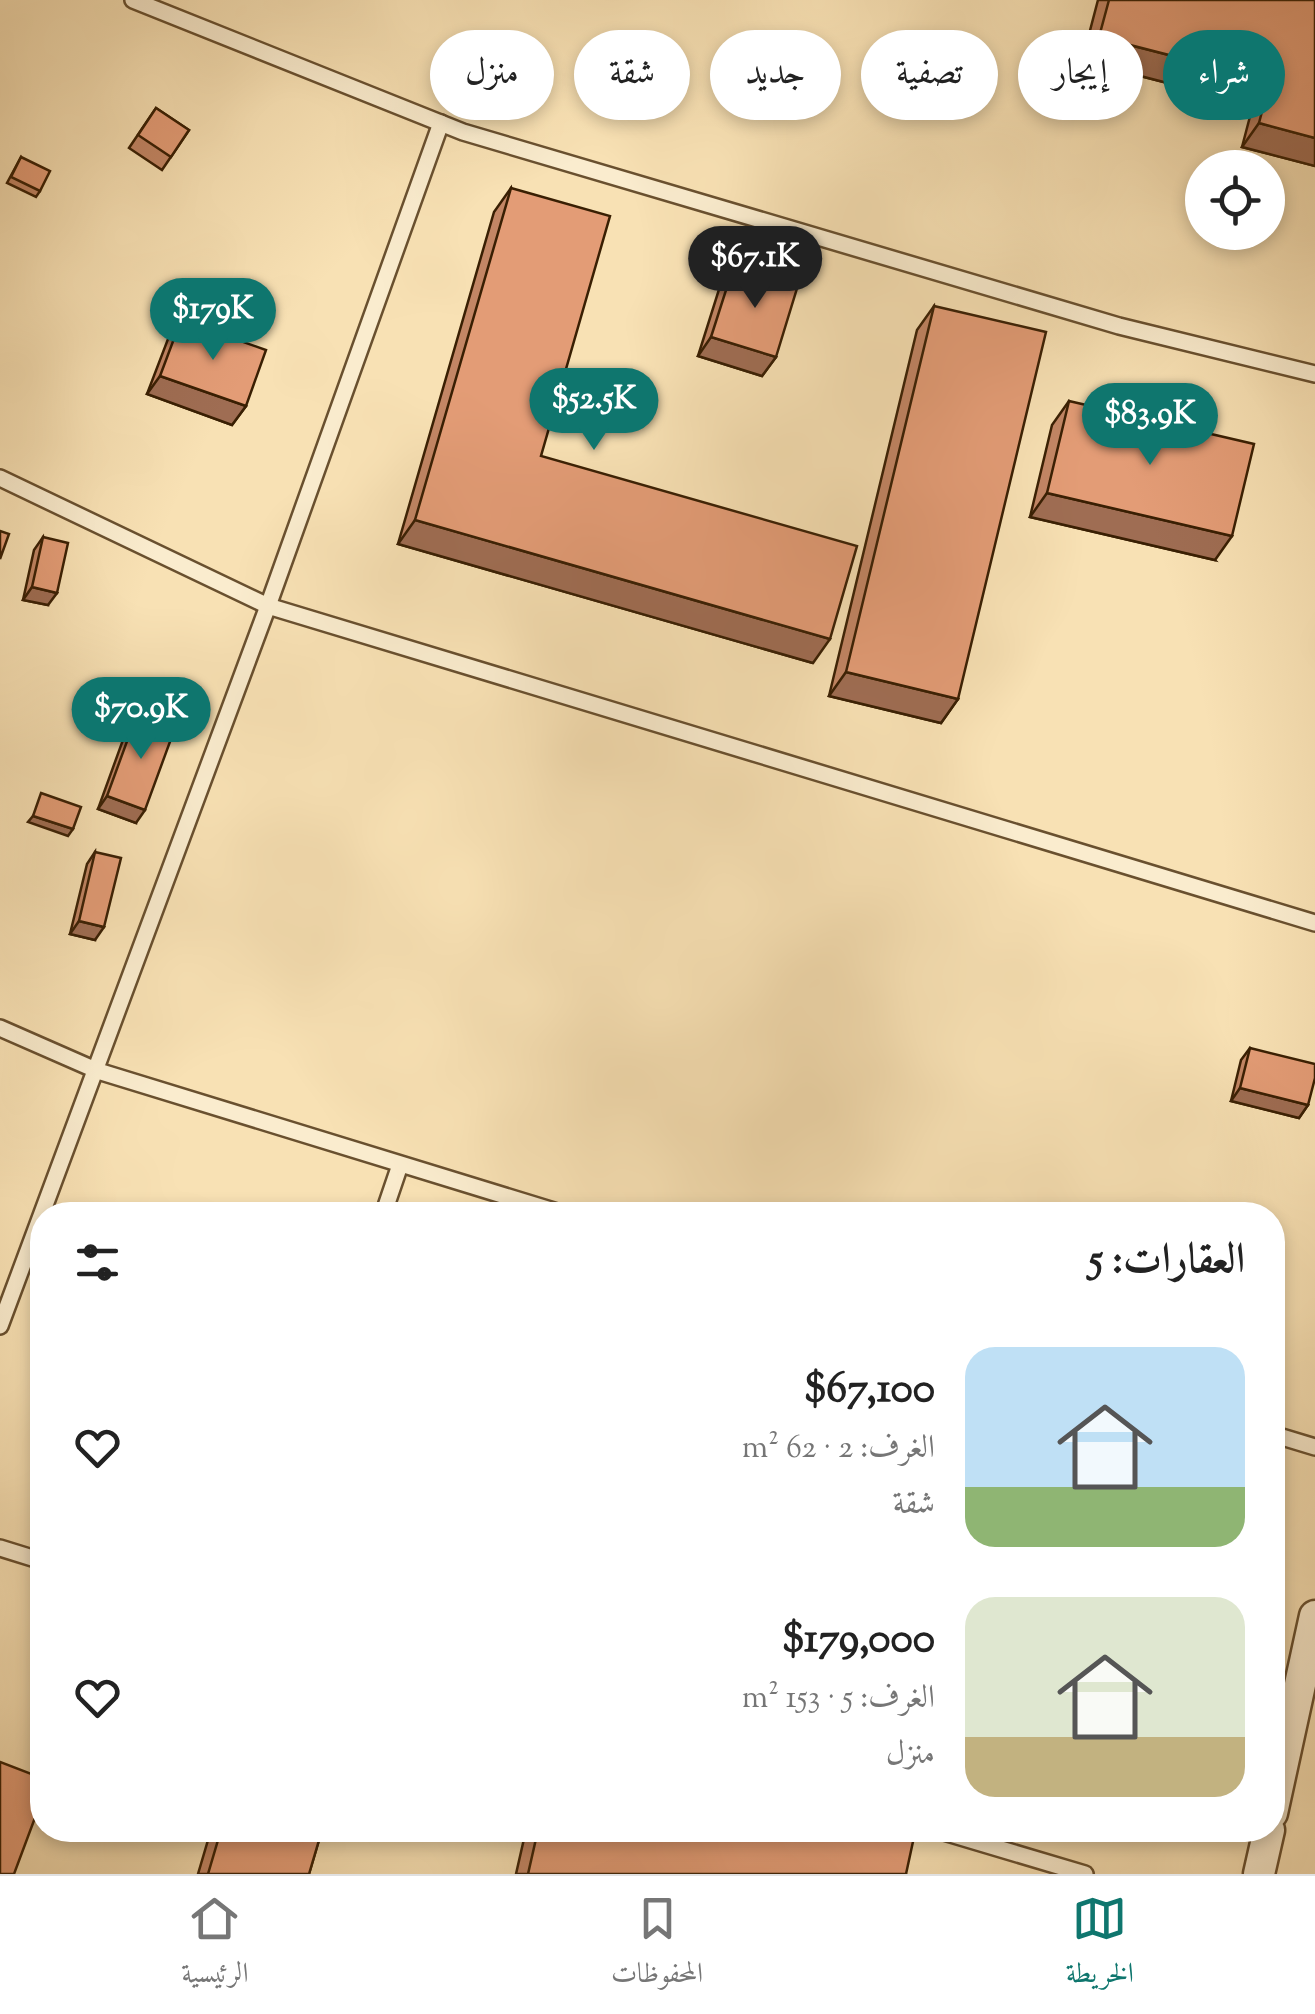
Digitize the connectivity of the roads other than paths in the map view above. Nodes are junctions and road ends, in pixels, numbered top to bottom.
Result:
1 (132, 0) edge
2 (441, 124) junction
3 (1315, 374) edge
4 (0, 478) edge
5 (268, 606) junction
6 (1315, 923) edge
7 (0, 1028) edge
8 (98, 1070) junction
9 (400, 1165) junction
10 (47, 1202) edge
11 (387, 1202) edge
12 (524, 1202) edge
13 (30, 1248) edge
14 (0, 1326) edge
15 (1285, 1438) edge
16 (1315, 1447) edge
17 (0, 1548) edge
18 (30, 1558) edge
19 (1315, 1616) edge
20 (1285, 1753) edge
21 (977, 1842) edge
22 (1266, 1842) edge
23 (1085, 1874) edge
24 (1259, 1874) edge

1 - 2 lane
2 - 3 lane
2 - 5 lane
4 - 5 lane
5 - 6 lane
5 - 8 lane
7 - 8 lane
8 - 9 lane
8 - 10 lane
9 - 11 lane
9 - 12 lane
13 - 14 lane
15 - 16 lane
17 - 18 lane
19 - 20 street
21 - 23 lane
22 - 24 street

